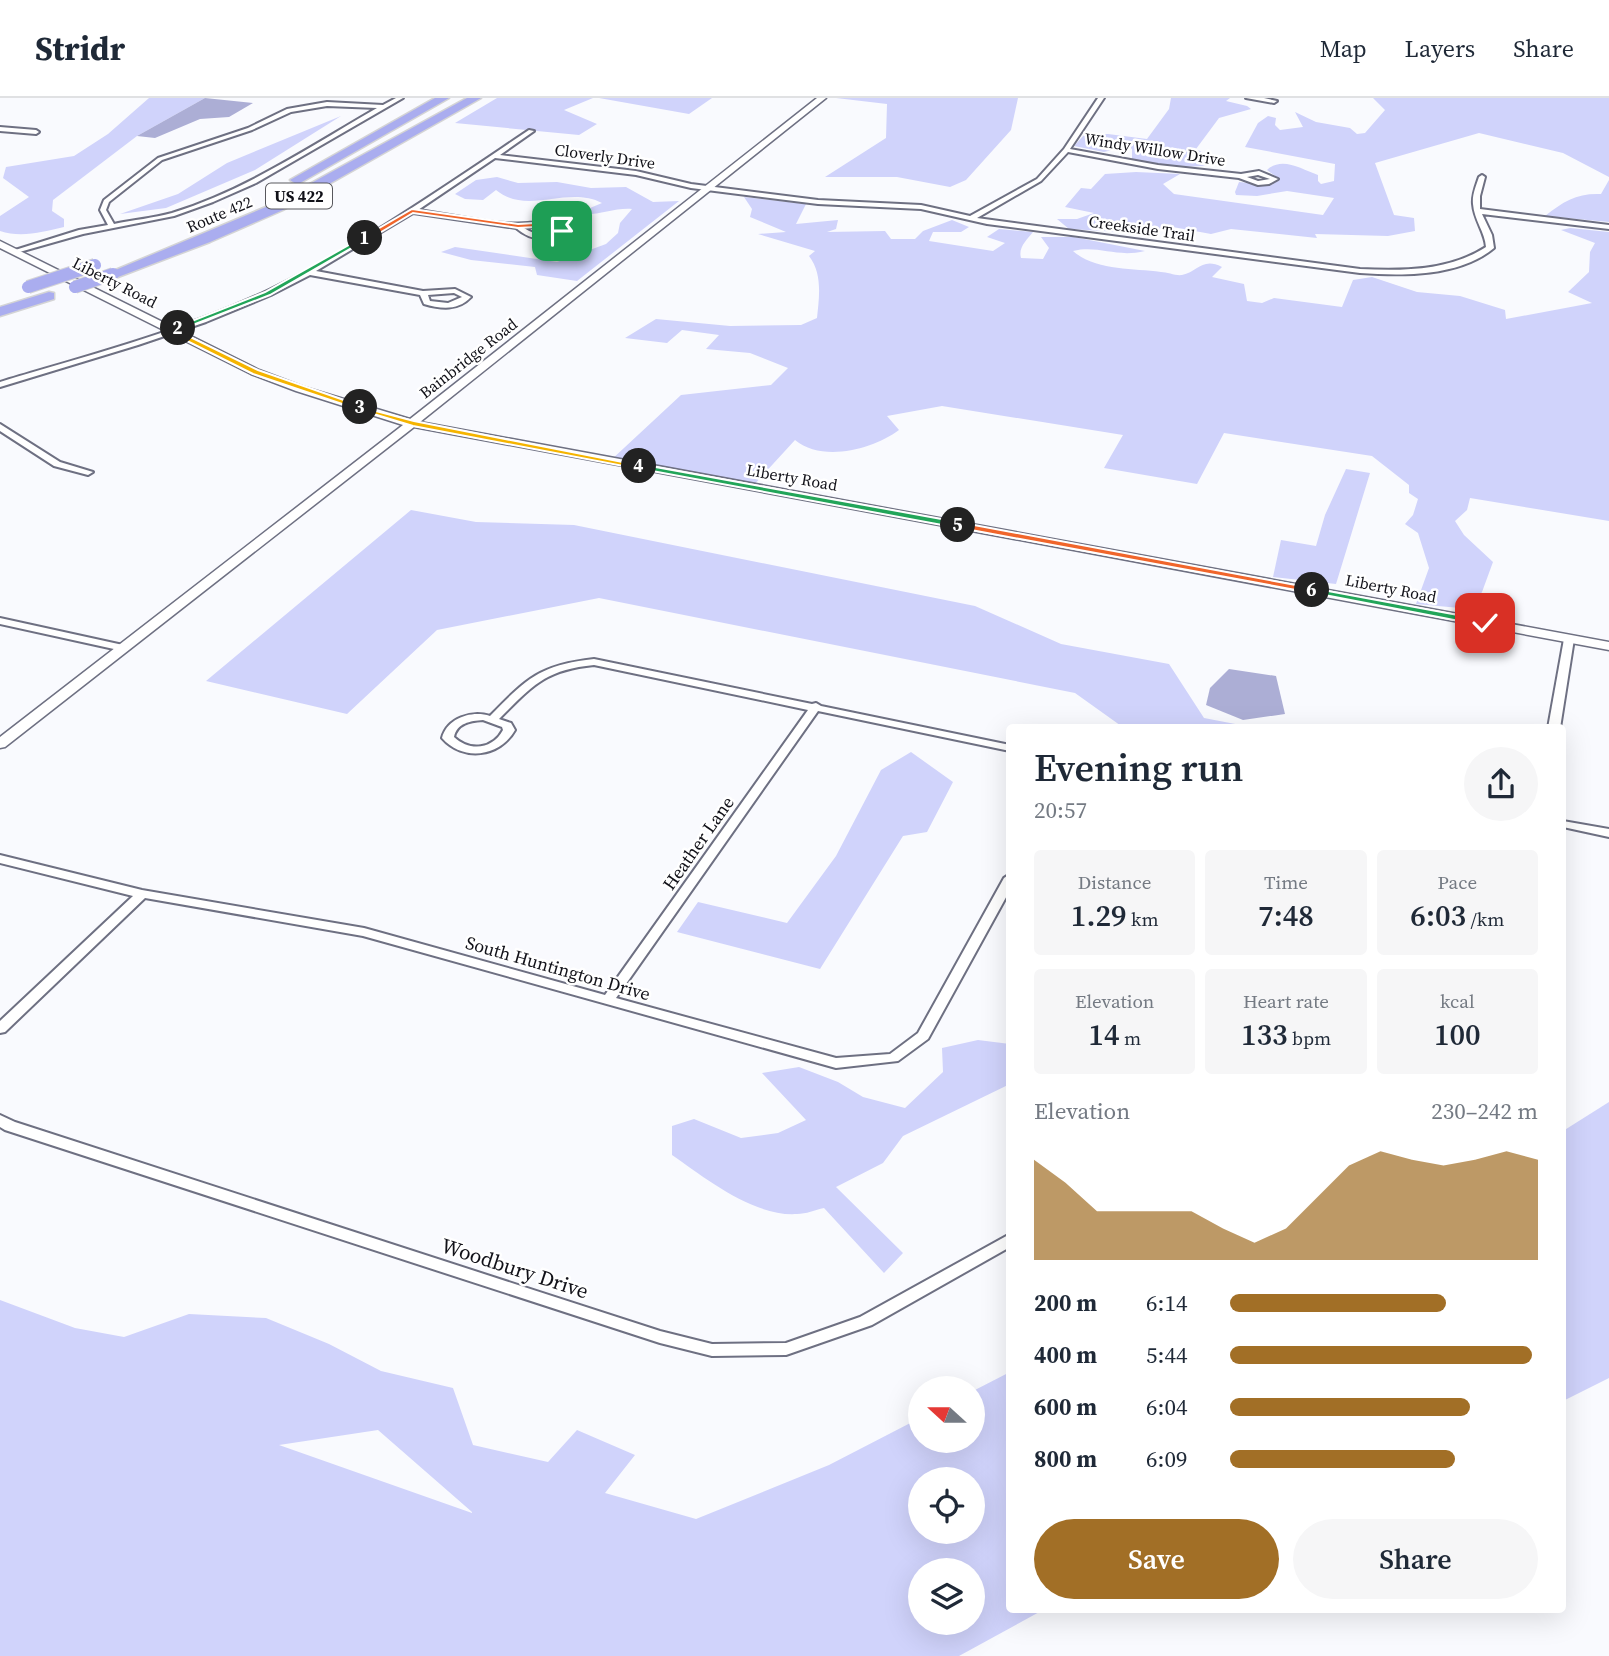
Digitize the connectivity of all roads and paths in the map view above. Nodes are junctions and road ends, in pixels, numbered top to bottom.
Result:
1 (400, 98) edge
2 (443, 98) edge
3 (475, 98) edge
4 (822, 98) edge
5 (1101, 98) edge
6 (1249, 98) edge
7 (1274, 101) dead end
8 (384, 107) junction
9 (0, 129) edge
10 (531, 131) dead end
11 (36, 132) dead end
12 (1066, 150) junction
13 (494, 156) junction
14 (1241, 176) dead end
15 (1482, 177) dead end
16 (284, 186) dead end
17 (712, 188) junction
18 (412, 211) junction
19 (1478, 211) junction
20 (971, 218) junction
21 (112, 226) junction
22 (518, 226) junction
23 (1609, 226) edge
24 (0, 244) edge
25 (16, 251) junction
26 (101, 263) dead end
27 (307, 272) junction
28 (9, 292) dead end
29 (423, 293) junction
30 (0, 312) edge
31 (172, 331) junction
32 (0, 385) edge
33 (413, 424) junction
34 (0, 427) edge
35 (88, 472) dead end
36 (0, 621) edge
37 (1569, 639) junction
38 (1609, 646) edge
39 (123, 648) junction
40 (816, 706) junction
41 (494, 718) junction
42 (1555, 724) edge
43 (0, 744) edge
44 (1006, 747) edge
45 (1566, 825) edge
46 (1609, 833) edge
47 (0, 859) edge
48 (1006, 885) edge
49 (142, 894) junction
50 (608, 1000) junction
51 (0, 1029) edge
52 (0, 1120) edge
53 (1006, 1242) edge

1 - 8 street
2 - 16 highway, US 422
3 - 30 highway, Route 422 / US 422, bridge
4 - 17 street, Bainbridge Road
5 - 12 street
6 - 7 street
8 - 21 street
8 - 21 street
9 - 11 street
10 - 13 street
12 - 14 street, Windy Willow Drive
12 - 20 street
13 - 17 street, Cloverly Drive
13 - 18 street
15 - 19 street, Creekside Trail
17 - 20 street, Creekside Trail
17 - 33 street, Bainbridge Road
18 - 22 street
18 - 27 street
19 - 20 street, Creekside Trail
19 - 23 street
21 - 25 street
22 - 22 street
24 - 25 street, Liberty Road
25 - 31 street, Liberty Road
26 - 28 highway, bridge
27 - 29 street
27 - 31 street
29 - 29 street
31 - 32 street
31 - 33 street, Liberty Road
33 - 37 street, Liberty Road
33 - 39 street, Bainbridge Road
34 - 35 street
36 - 39 street
37 - 38 street, Liberty Road
37 - 42 street
39 - 43 street, Bainbridge Road
40 - 41 street
40 - 44 street
40 - 50 street, Heather Lane
41 - 41 street
45 - 46 street
47 - 49 street, South Huntington Drive
48 - 50 street, South Huntington Drive
49 - 50 street, South Huntington Drive
49 - 51 street
52 - 53 street, Woodbury Drive

